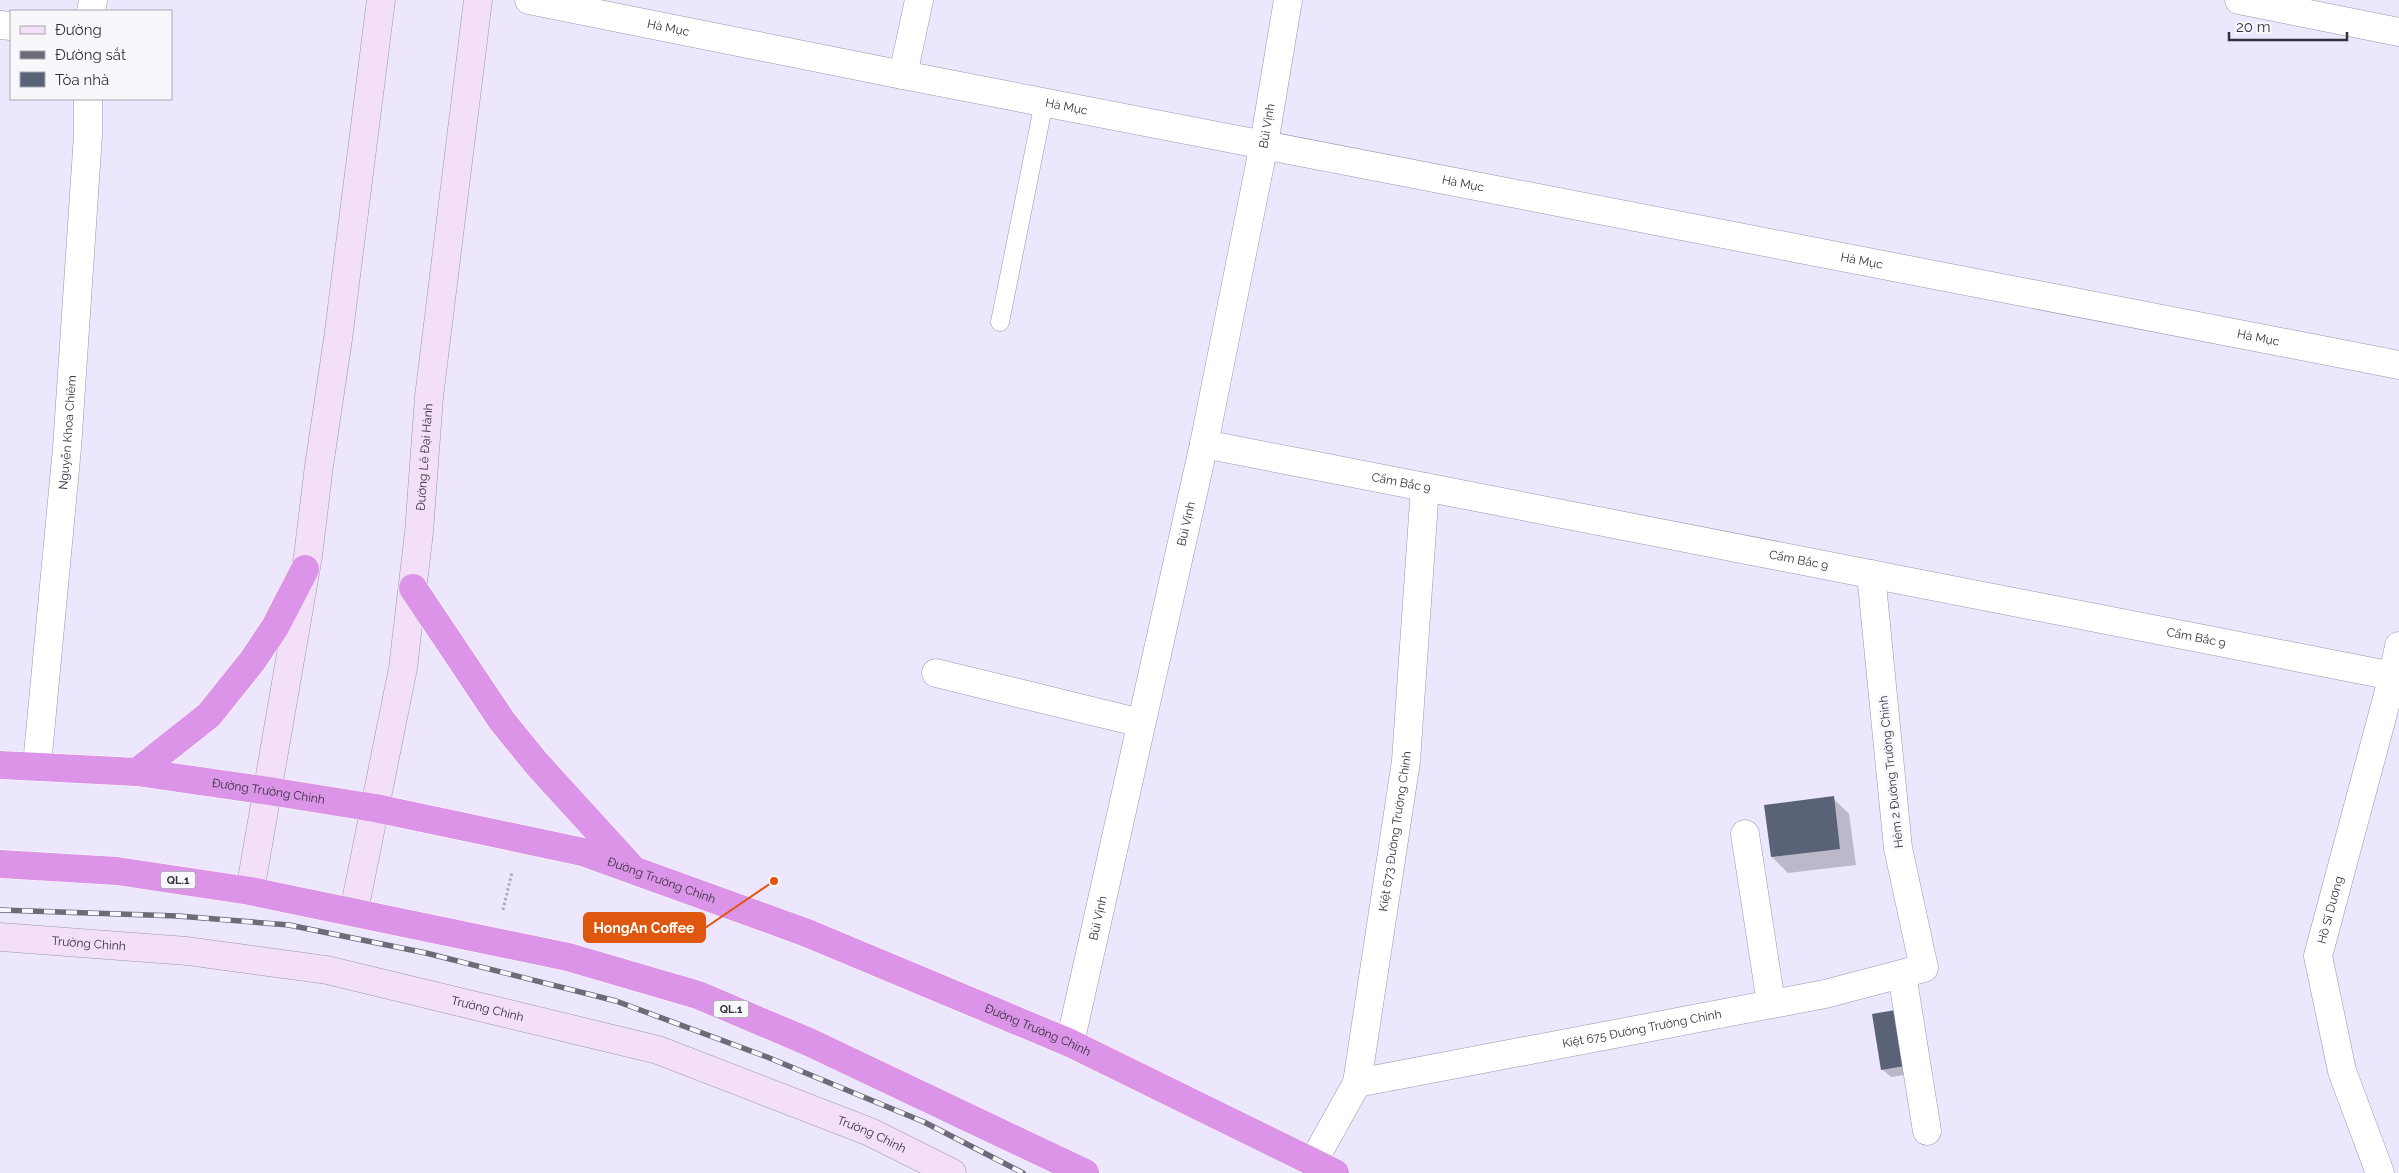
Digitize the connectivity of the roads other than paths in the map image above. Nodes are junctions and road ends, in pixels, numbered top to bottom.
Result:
1 (381, 0) edge
2 (478, 0) edge
3 (530, 0) edge
4 (919, 0) edge
5 (1288, 0) edge
6 (2239, 0) edge
7 (2399, 32) edge
8 (903, 75) junction
9 (88, 100) edge
10 (1044, 102) junction
11 (1264, 144) junction
12 (1000, 322) dead end
13 (2399, 365) edge
14 (1204, 444) junction
15 (1425, 488) junction
16 (305, 569) junction
17 (1871, 574) junction
18 (413, 588) junction
19 (2399, 646) edge
20 (936, 673) dead end
21 (2393, 676) junction
22 (1141, 723) junction
23 (0, 765) edge
24 (37, 765) junction
25 (137, 772) junction
26 (269, 791) junction
27 (375, 808) junction
28 (1745, 834) dead end
29 (0, 864) edge
30 (633, 869) junction
31 (250, 891) junction
32 (354, 911) junction
33 (0, 937) edge
34 (1913, 971) junction
35 (1770, 1004) junction
36 (1070, 1043) junction
37 (1357, 1083) junction
38 (1927, 1131) dead end
39 (1324, 1168) edge
40 (952, 1173) edge
41 (1085, 1173) edge
42 (2380, 1173) edge

1 - 16 main road
2 - 18 main road, Đường Lê Đại Hành
3 - 8 street, Hà Mục
4 - 8 street
5 - 11 street, Bùi Vịnh
6 - 7 street
8 - 10 street, Hà Mục
9 - 24 street, Nguyễn Khoa Chiêm
10 - 11 street, Hà Mục
10 - 12 lane
11 - 13 street, Hà Mục
11 - 14 street, Bùi Vịnh
14 - 15 street, Cẩm Bắc 9
14 - 22 street, Bùi Vịnh
15 - 17 street, Cẩm Bắc 9
15 - 37 street, Kiệt 673 Đường Trường Chinh
16 - 25 highway
16 - 26 main road
17 - 21 street, Cẩm Bắc 9
17 - 34 street, Hẻm 2 Đường Trường Chinh
18 - 27 main road, Đường Lê Đại Hành
18 - 30 highway
19 - 21 street, Hồ Sĩ Dương
20 - 22 street
21 - 42 street, Hồ Sĩ Dương
22 - 36 street, Bùi Vịnh
23 - 24 highway, Đường Trường Chinh
24 - 25 highway, Đường Trường Chinh
25 - 26 highway, Đường Trường Chinh
26 - 27 highway, Đường Trường Chinh
26 - 31 main road
27 - 30 highway, Đường Trường Chinh
27 - 32 main road, Đường Lê Đại Hành
28 - 35 street
29 - 31 highway, QL.1
30 - 36 highway, Đường Trường Chinh
31 - 32 highway, QL.1
32 - 41 highway, QL.1
33 - 40 main road, Trường Chinh
34 - 35 street, Kiệt 675 Đường Trường Chinh
34 - 38 street, Hẻm 2 Đường Trường Chinh
35 - 37 street, Kiệt 675 Đường Trường Chinh
36 - 39 highway, Đường Trường Chinh
37 - 39 street, Kiệt 673 Đường Trường Chinh

